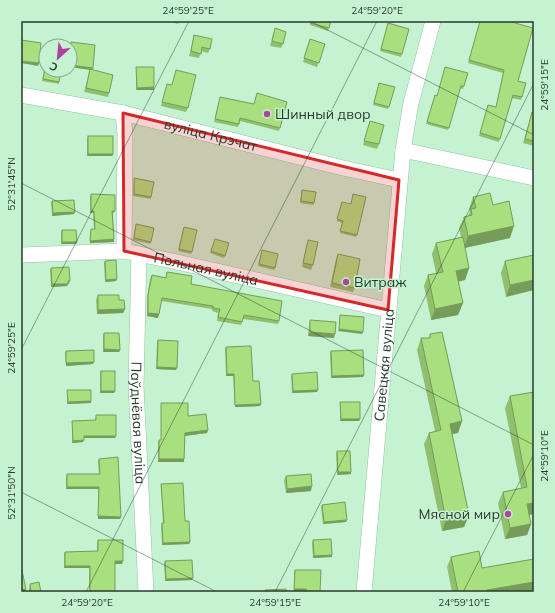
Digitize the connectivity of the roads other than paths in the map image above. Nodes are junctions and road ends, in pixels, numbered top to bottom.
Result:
1 (431, 22) edge
2 (21, 95) edge
3 (123, 113) junction
4 (403, 150) junction
5 (534, 178) edge
6 (399, 180) junction
7 (124, 251) junction
8 (140, 254) junction
9 (21, 255) edge
10 (388, 310) junction
11 (146, 592) edge
12 (364, 592) edge

1 - 4 street, Савецкая вуліца
2 - 3 street, вуліца Крэчат
3 - 6 street, вуліца Крэчат
3 - 7 street
4 - 5 street
4 - 6 street, Савецкая вуліца
6 - 10 street, Савецкая вуліца
7 - 8 street, Польная вуліца
7 - 9 street, Польная вуліца
8 - 10 street, Польная вуліца
8 - 11 street, Паўднёвая вуліца
10 - 12 street, Савецкая вуліца

